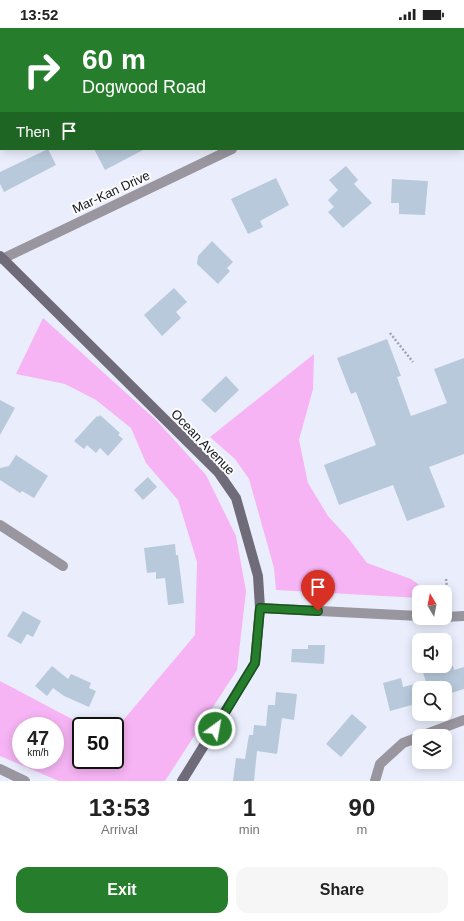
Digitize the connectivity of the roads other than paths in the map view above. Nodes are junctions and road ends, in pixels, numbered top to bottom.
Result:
1 (230, 150) edge
2 (1, 257) edge
3 (0, 525) edge
4 (63, 566) dead end
5 (260, 608) junction
6 (412, 616) edge
7 (464, 616) edge
8 (452, 617) edge
9 (464, 720) edge
10 (439, 729) edge
11 (412, 739) edge
12 (0, 769) edge
13 (25, 781) edge
14 (182, 781) edge
15 (375, 781) edge

1 - 2 street, Mar-Kan Drive
2 - 5 main road, Ocean Avenue
3 - 4 street
5 - 6 street
5 - 14 main road, Ocean Avenue
7 - 8 street
9 - 10 street
11 - 15 street
12 - 13 street

